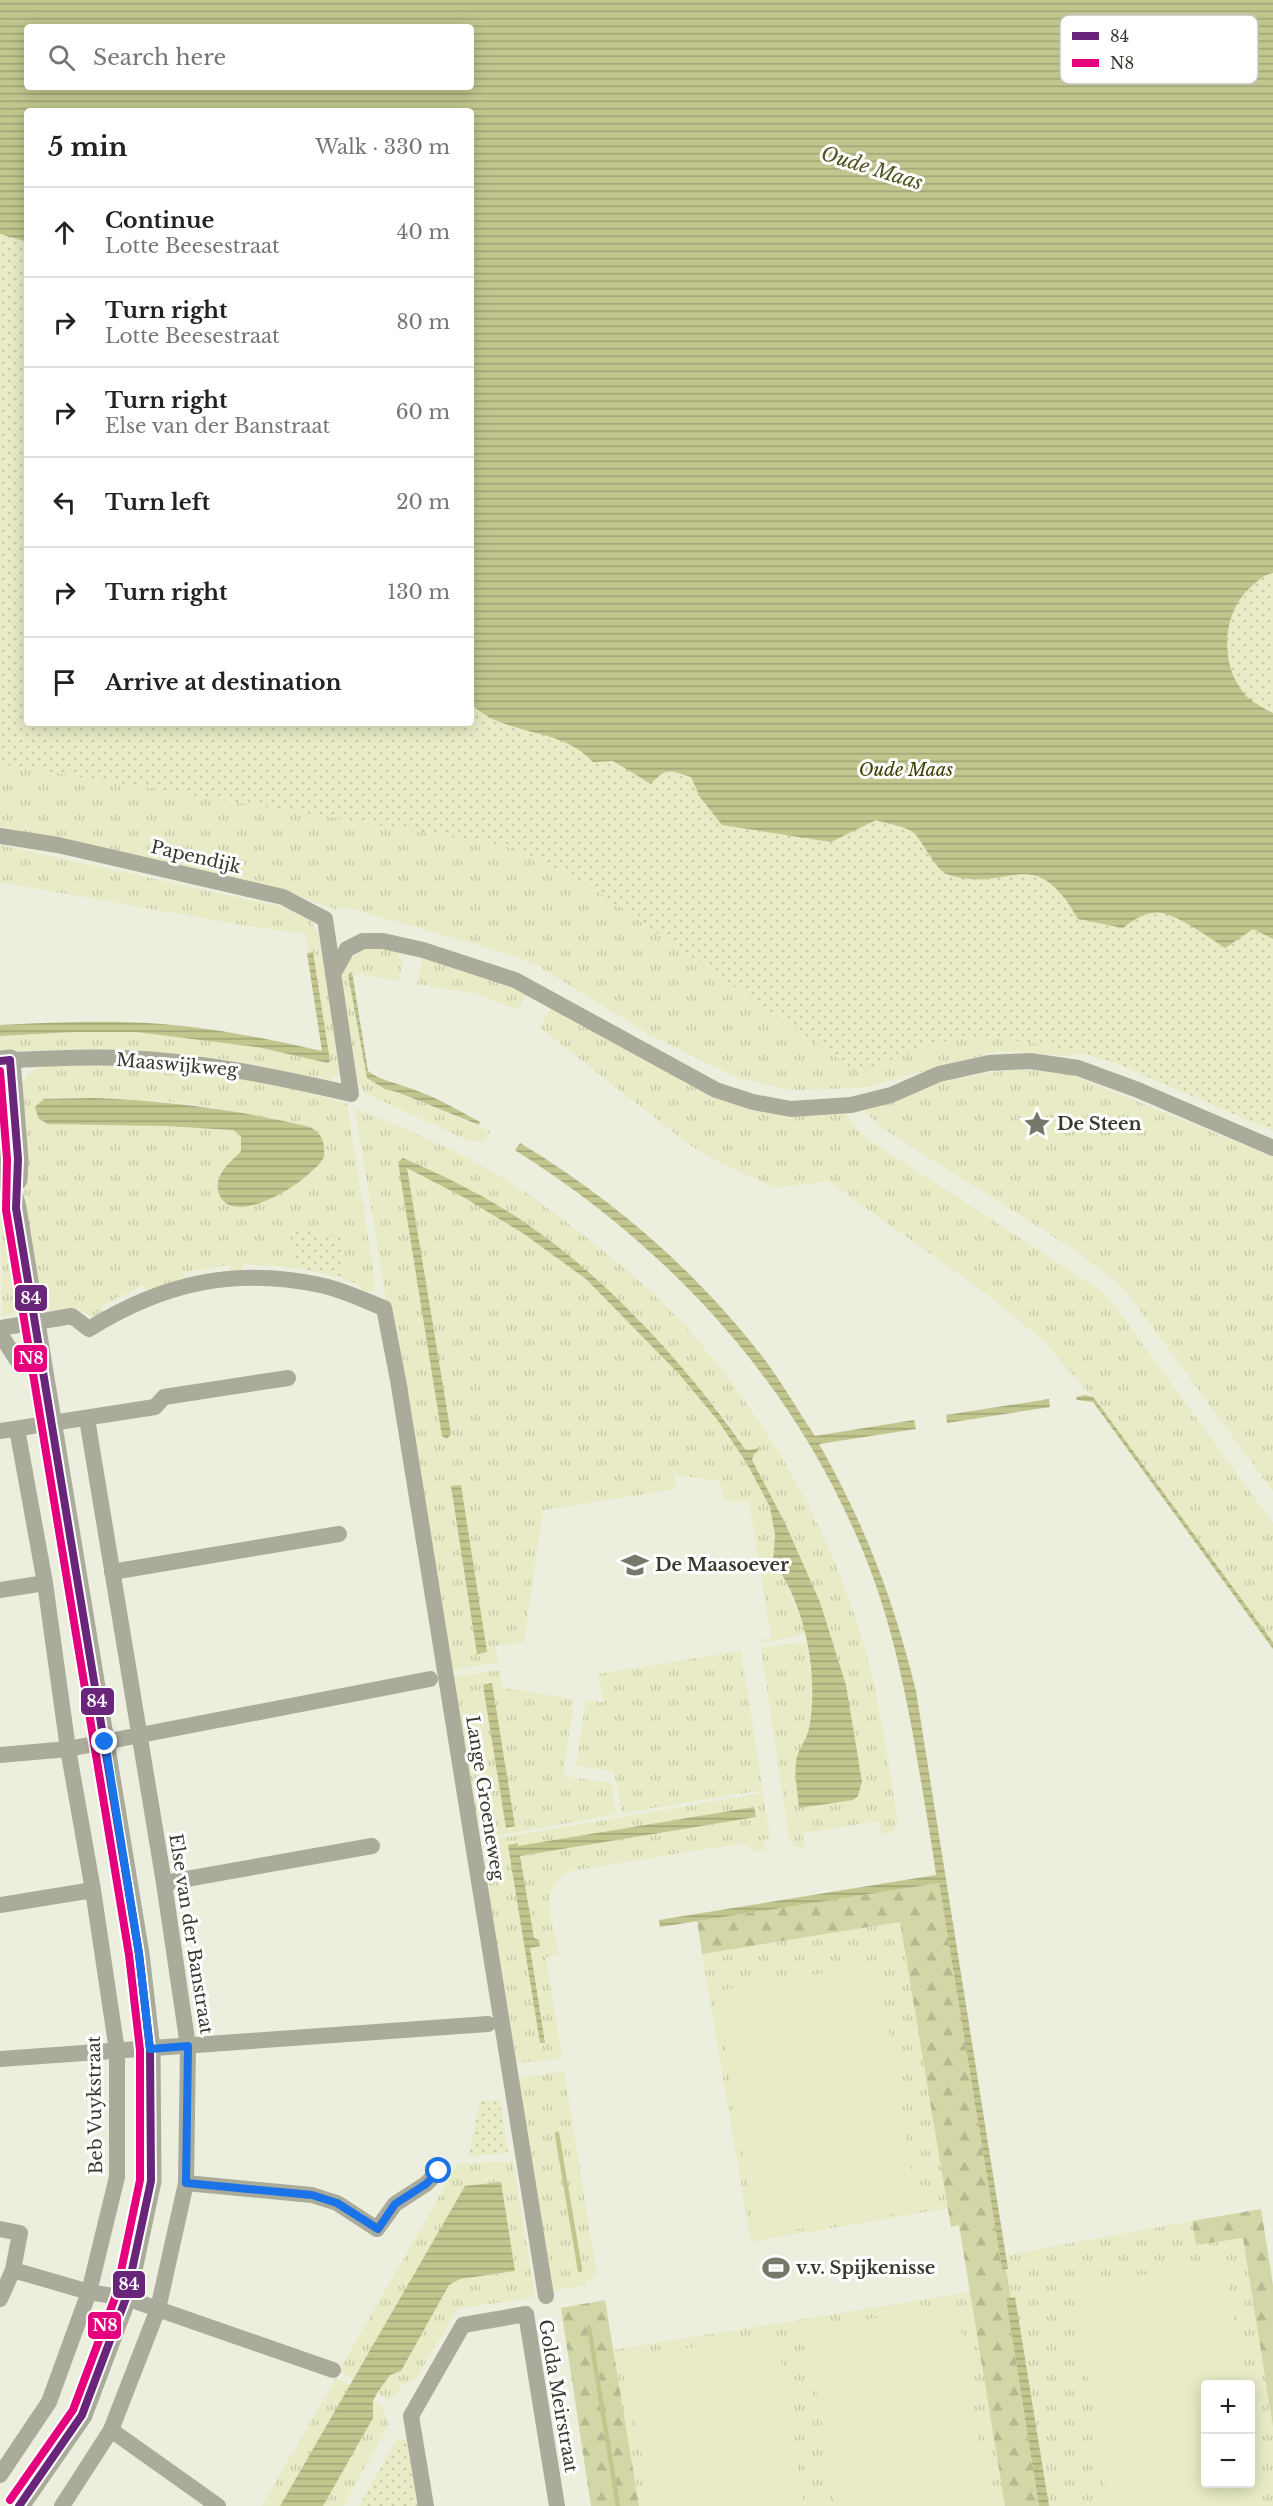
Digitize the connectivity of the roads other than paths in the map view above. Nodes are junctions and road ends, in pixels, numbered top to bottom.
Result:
1 (0, 836) edge
2 (333, 974) junction
3 (5, 1060) edge
4 (0, 1132) edge
5 (1273, 1148) edge
6 (16, 1208) junction
7 (36, 1321) junction
8 (0, 1328) edge
9 (0, 1334) edge
10 (17, 1360) dead end
11 (288, 1378) dead end
12 (87, 1419) junction
13 (52, 1424) junction
14 (17, 1429) junction
15 (0, 1431) edge
16 (339, 1534) dead end
17 (112, 1572) junction
18 (45, 1583) junction
19 (0, 1590) edge
20 (430, 1679) dead end
21 (140, 1735) junction
22 (105, 1742) junction
23 (68, 1749) junction
24 (0, 1755) edge
25 (372, 1846) dead end
26 (164, 1883) junction
27 (93, 1890) junction
28 (0, 1905) edge
29 (488, 2024) dead end
30 (188, 2046) junction
31 (150, 2049) junction
32 (117, 2051) junction
33 (0, 2060) edge
34 (439, 2171) dead end
35 (186, 2183) junction
36 (0, 2229) edge
37 (13, 2270) junction
38 (89, 2292) junction
39 (546, 2296) dead end
40 (126, 2298) junction
41 (0, 2299) edge
42 (158, 2309) junction
43 (333, 2370) dead end
44 (111, 2430) junction
45 (0, 2475) edge
46 (19, 2506) edge
47 (62, 2506) edge
48 (218, 2506) edge
49 (426, 2506) edge
50 (557, 2506) edge

1 - 2 street, Papendijk
2 - 3 street, Maaswijkweg
2 - 5 street
3 - 6 street
4 - 6 street
6 - 7 street
7 - 8 street
7 - 13 street
7 - 39 street, Lange Groeneweg
9 - 10 street
11 - 12 street
12 - 13 street
12 - 17 street, Else van der Banstraat
13 - 14 street
13 - 22 street
14 - 15 street
14 - 18 street, Beb Vuykstraat
16 - 17 street
17 - 21 street, Else van der Banstraat
18 - 19 street
18 - 23 street, Beb Vuykstraat
20 - 21 street
21 - 22 street
21 - 26 street, Else van der Banstraat
22 - 23 street
22 - 31 street
23 - 24 street
23 - 27 street, Beb Vuykstraat
25 - 26 street
26 - 30 street, Else van der Banstraat
27 - 28 street
27 - 32 street, Beb Vuykstraat
29 - 30 street
30 - 31 street
30 - 35 street, Else van der Banstraat
31 - 32 street
31 - 40 street
32 - 33 street
32 - 38 street, Beb Vuykstraat
34 - 35 street
35 - 42 street, Else van der Banstraat
36 - 37 street
37 - 38 street
37 - 41 street
38 - 40 street
38 - 45 street, Beb Vuykstraat
40 - 42 street
40 - 46 street
42 - 43 street
42 - 44 street, Else van der Banstraat
44 - 47 street, Else van der Banstraat
44 - 48 street
49 - 50 street, Golda Meirstraat

